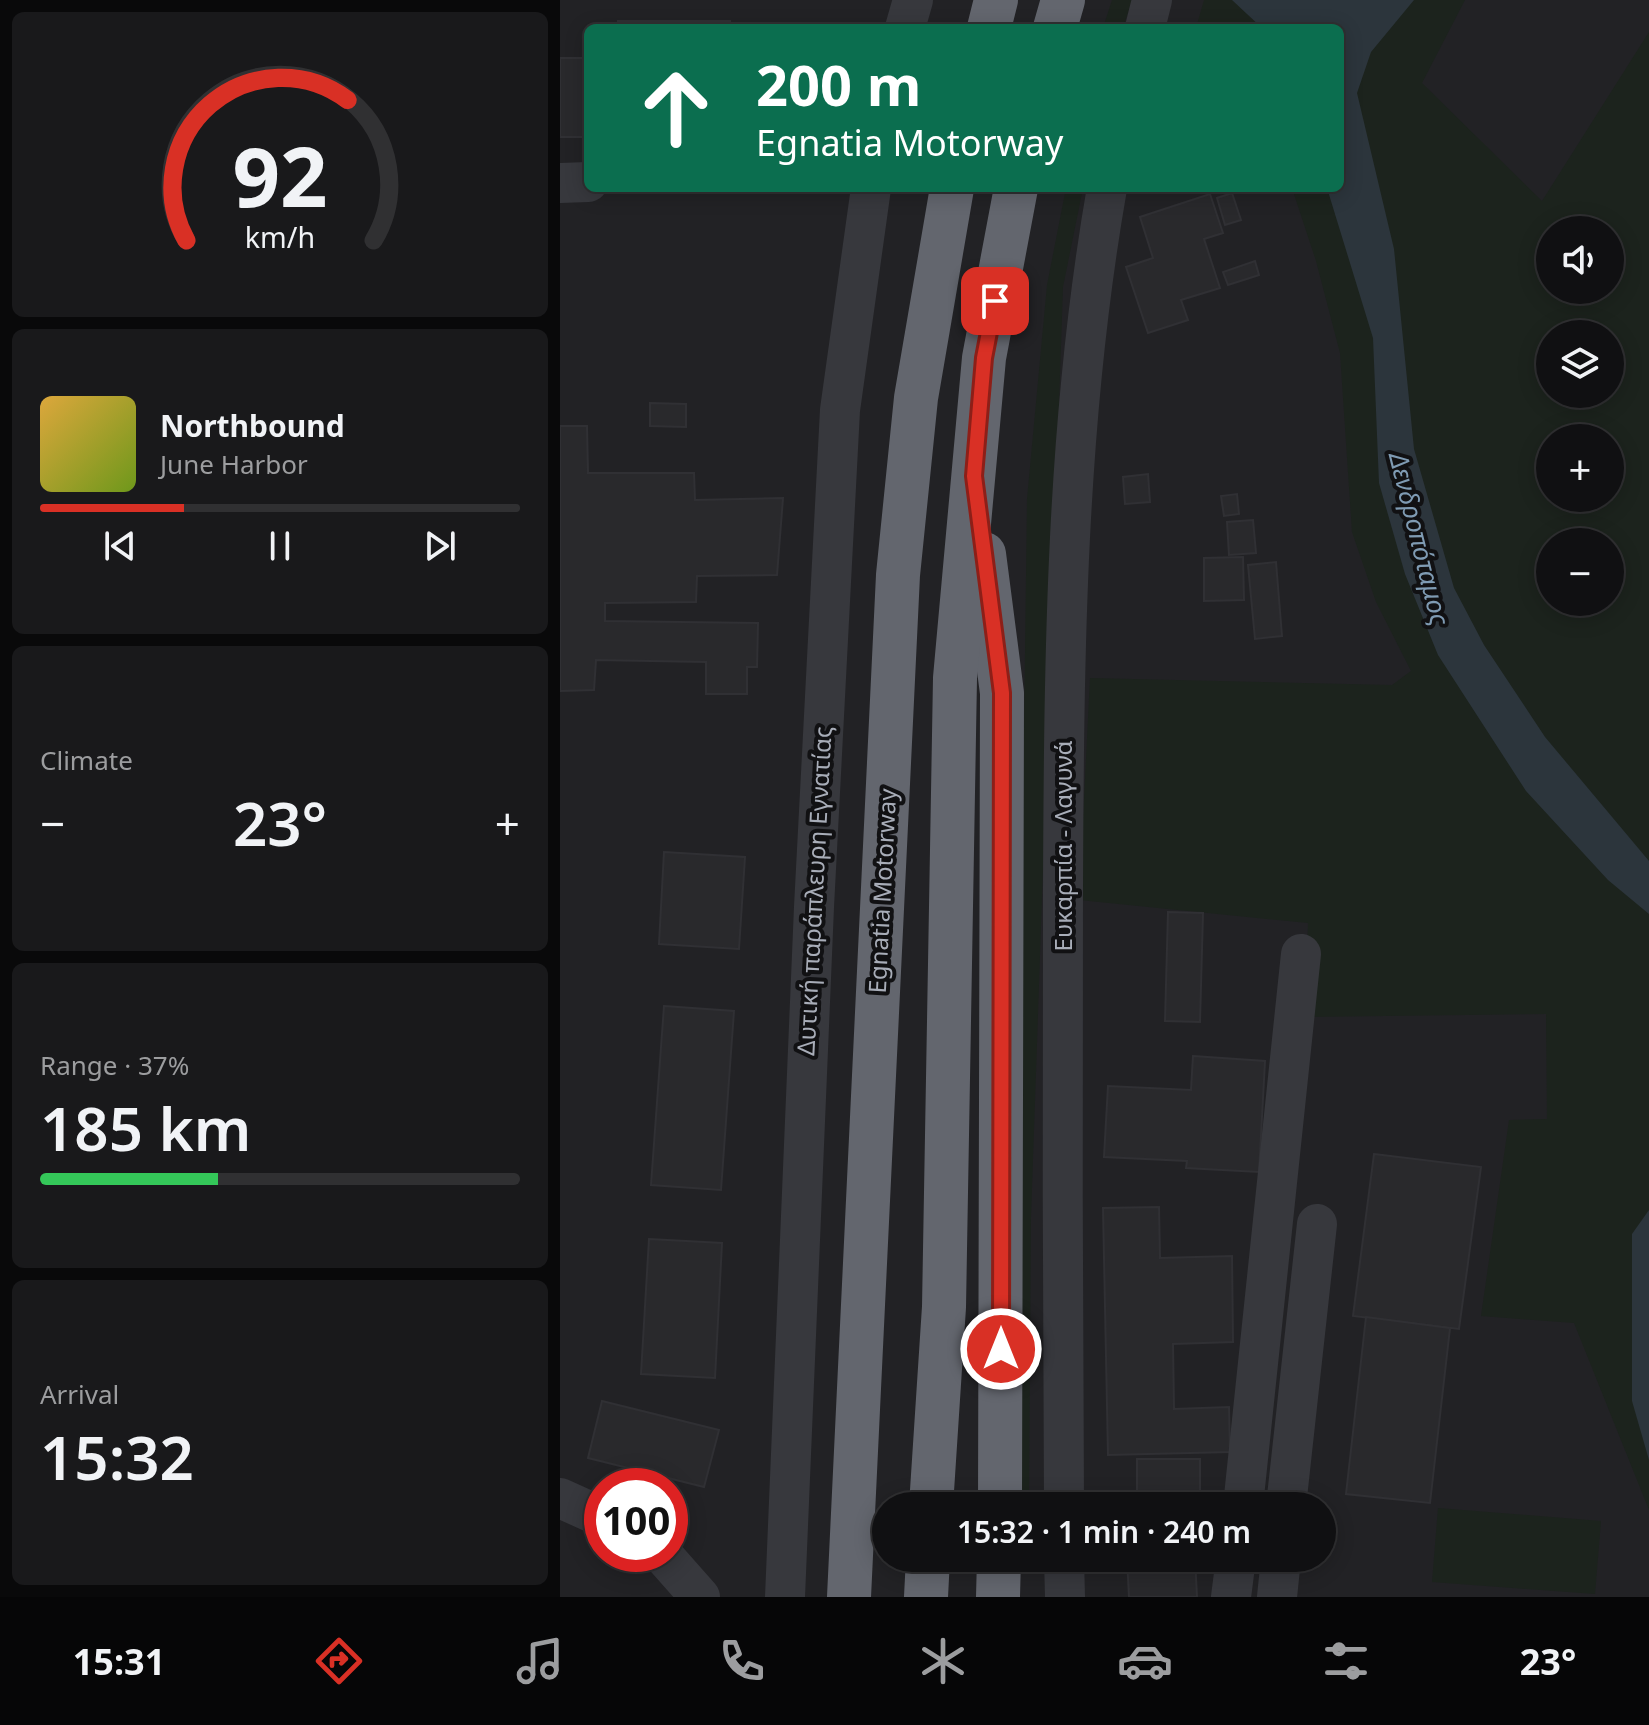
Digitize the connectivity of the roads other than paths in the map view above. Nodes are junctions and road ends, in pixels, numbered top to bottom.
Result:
1 (913, 0) edge
2 (996, 0) edge
3 (1063, 0) edge
4 (1152, 0) edge
5 (906, 24) edge
6 (990, 24) edge
7 (1056, 24) edge
8 (1146, 24) edge
9 (584, 182) edge
10 (560, 183) edge
11 (870, 192) edge
12 (951, 192) edge
13 (1015, 192) edge
14 (1106, 192) edge
15 (974, 476) junction
16 (1301, 954) dead end
17 (1317, 1224) dead end
18 (932, 1492) edge
19 (1000, 1492) edge
20 (1064, 1492) edge
21 (1244, 1492) edge
22 (1288, 1492) edge
23 (560, 1498) edge
24 (584, 1509) edge
25 (678, 1572) edge
26 (927, 1572) edge
27 (999, 1572) edge
28 (1064, 1572) edge
29 (1234, 1572) edge
30 (1280, 1572) edge
31 (700, 1597) edge
32 (785, 1597) edge
33 (849, 1597) edge
34 (926, 1597) edge
35 (998, 1597) edge
36 (1065, 1597) edge
37 (1231, 1597) edge
38 (1277, 1597) edge

1 - 5 street
2 - 6 highway
3 - 7 highway
4 - 8 street
9 - 10 street
11 - 32 street, Δυτική παράπλευρη Εγνατίας
12 - 33 highway, Egnatia Motorway
13 - 15 highway
14 - 20 street, Ευκαρπία - Λαγυνά
15 - 18 highway
15 - 19 highway
16 - 21 street
17 - 22 street
23 - 24 street
25 - 31 street
26 - 34 highway
27 - 35 highway
28 - 36 street
29 - 37 street
30 - 38 street

